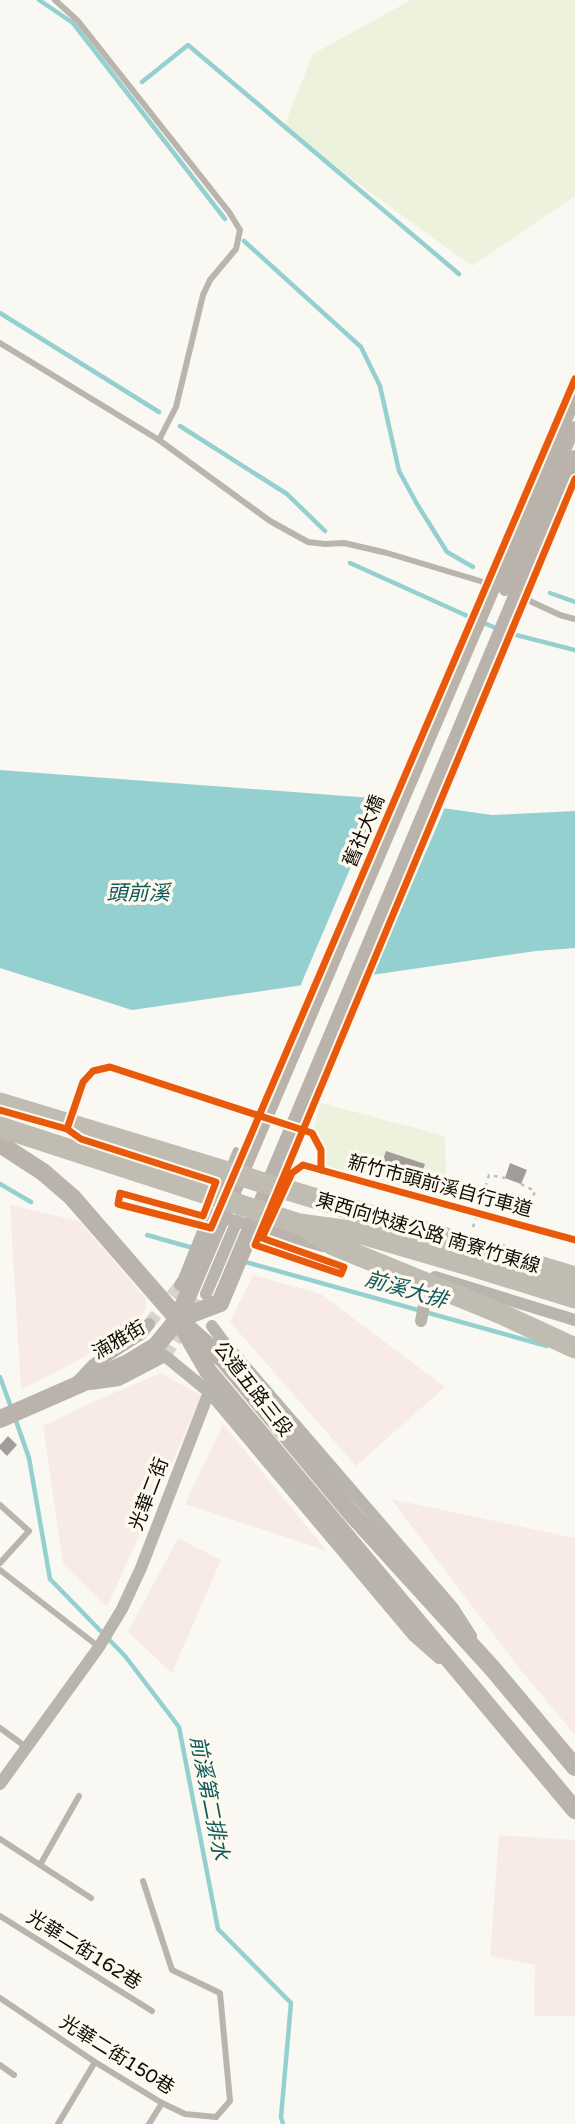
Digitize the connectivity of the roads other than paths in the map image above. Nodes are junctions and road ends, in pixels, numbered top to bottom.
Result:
1 (55, 0) edge
2 (0, 343) edge
3 (575, 392) edge
4 (575, 427) edge
5 (159, 440) junction
6 (575, 459) edge
7 (505, 590) junction
8 (575, 619) edge
9 (0, 1103) edge
10 (0, 1127) edge
11 (0, 1144) edge
12 (236, 1150) dead end
13 (210, 1214) junction
14 (237, 1221) junction
15 (299, 1224) junction
16 (385, 1263) junction
17 (575, 1277) edge
18 (475, 1289) junction
19 (427, 1290) junction
20 (199, 1292) junction
21 (575, 1298) edge
22 (178, 1319) junction
23 (575, 1320) edge
24 (421, 1321) dead end
25 (149, 1324) tunnel mouth
26 (212, 1326) dead end
27 (575, 1348) edge
28 (165, 1356) joint
29 (73, 1387) junction
30 (209, 1392) junction
31 (0, 1419) edge
32 (0, 1506) edge
33 (0, 1563) edge
34 (0, 1570) edge
35 (99, 1647) junction
36 (492, 1668) junction
37 (466, 1681) junction
38 (0, 1728) edge
39 (26, 1747) junction
40 (575, 1767) edge
41 (0, 1784) edge
42 (79, 1796) dead end
43 (575, 1810) edge
44 (0, 1839) edge
45 (40, 1865) junction
46 (143, 1881) dead end
47 (91, 1898) dead end
48 (0, 1916) edge
49 (0, 1998) edge
50 (152, 2011) dead end
51 (95, 2062) junction
52 (0, 2065) edge
53 (14, 2075) dead end
54 (162, 2104) junction
55 (218, 2120) edge
56 (58, 2124) edge
57 (149, 2124) edge

1 - 5 lane
2 - 5 lane
3 - 20 street, 舊社大橋, bridge
4 - 7 street
5 - 7 lane
6 - 20 street, bridge
7 - 8 lane
9 - 17 highway, 東西向快速公路 南寮竹東線, bridge
10 - 15 highway, 東西向快速公路 南寮竹東線, bridge
11 - 22 street
12 - 13 lane
13 - 14 street
13 - 20 street, 湳雅街
14 - 16 street
14 - 20 street, 湳雅街
15 - 21 highway, 東西向快速公路 南寮竹東線, bridge
15 - 27 highway, bridge
16 - 18 street
16 - 19 street
18 - 19 street
18 - 23 street
19 - 24 street
20 - 22 street, 湳雅街
20 - 22 street, 湳雅街
22 - 29 street, 湳雅街
22 - 36 street, 公道五路三段
22 - 37 street, 公道五路三段
25 - 29 street, 湳雅街
26 - 36 street, 公道五路三段
28 - 29 street, 湳雅街
28 - 30 street, 公道五路三段
29 - 31 street, 湳雅街
30 - 35 street, 光華二街
30 - 37 street, 公道五路三段
32 - 33 lane
34 - 35 lane
35 - 39 street
36 - 40 street, 公道五路三段
37 - 43 street, 公道五路三段
38 - 39 lane
39 - 41 street
42 - 45 lane
44 - 45 lane
45 - 47 lane
46 - 55 lane
48 - 50 lane, 光華二街162巷
49 - 51 lane, 光華二街150巷
51 - 54 lane, 光華二街150巷
51 - 56 lane
52 - 53 lane
54 - 55 lane, 光華二街150巷
54 - 57 lane

